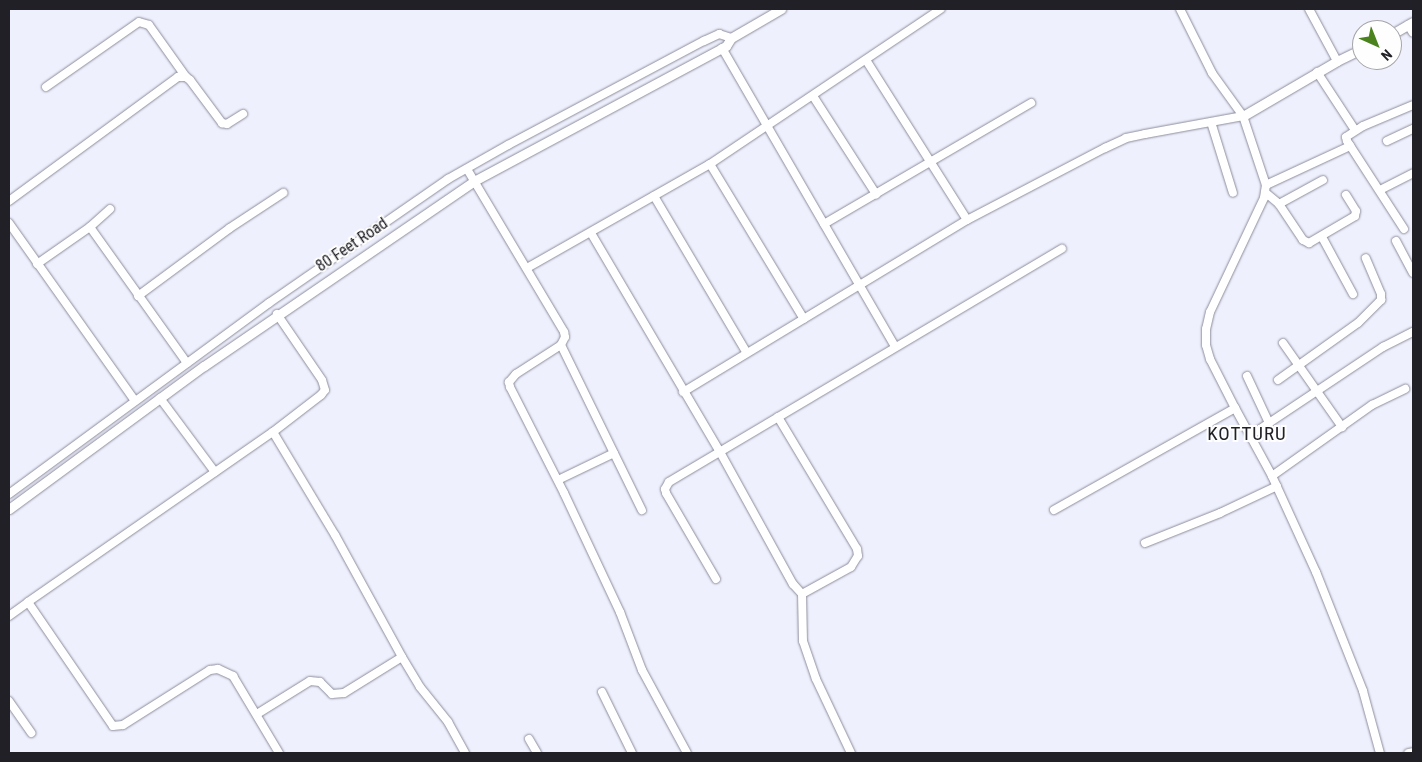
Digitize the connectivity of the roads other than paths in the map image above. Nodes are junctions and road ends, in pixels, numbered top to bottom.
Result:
1 (781, 9) edge
2 (941, 9) edge
3 (1180, 9) edge
4 (1309, 9) edge
5 (1411, 24) edge
6 (1413, 34) edge
7 (731, 38) junction
8 (722, 48) junction
9 (1352, 54) edge
10 (866, 60) junction
11 (1337, 61) junction
12 (1317, 72) junction
13 (186, 77) junction
14 (46, 87) dead end
15 (813, 96) junction
16 (1030, 103) dead end
17 (1413, 105) edge
18 (243, 114) dead end
19 (1243, 116) junction
20 (1211, 122) junction
21 (767, 126) junction
22 (1413, 129) edge
23 (1356, 130) junction
24 (1387, 141) dead end
25 (1350, 146) junction
26 (930, 162) junction
27 (710, 164) junction
28 (467, 168) junction
29 (1413, 173) edge
30 (1322, 180) dead end
31 (474, 181) junction
32 (1266, 189) junction
33 (1380, 190) junction
34 (1234, 193) dead end
35 (283, 194) dead end
36 (876, 194) junction
37 (1346, 195) dead end
38 (654, 196) junction
39 (9, 201) edge
40 (1279, 204) junction
41 (110, 209) dead end
42 (968, 220) junction
43 (9, 223) edge
44 (824, 224) junction
45 (90, 227) junction
46 (1404, 229) dead end
47 (592, 233) junction
48 (1322, 237) junction
49 (1396, 241) dead end
50 (1062, 249) dead end
51 (1366, 258) dead end
52 (37, 264) junction
53 (526, 268) junction
54 (1413, 272) edge
55 (859, 285) junction
56 (1353, 294) dead end
57 (138, 296) junction
58 (277, 314) junction
59 (804, 319) junction
60 (1413, 332) edge
61 (1283, 343) dead end
62 (561, 346) junction
63 (895, 347) junction
64 (746, 353) junction
65 (187, 363) junction
66 (1298, 366) junction
67 (1247, 376) dead end
68 (1278, 380) dead end
69 (1404, 389) dead end
70 (683, 392) junction
71 (1316, 393) junction
72 (160, 398) junction
73 (135, 401) junction
74 (1235, 408) junction
75 (778, 417) junction
76 (1269, 423) junction
77 (1342, 427) junction
78 (273, 432) junction
79 (1251, 435) junction
80 (720, 452) junction
81 (614, 453) junction
82 (215, 472) junction
83 (1272, 476) junction
84 (558, 480) junction
85 (1277, 486) junction
86 (9, 494) edge
87 (9, 509) edge
88 (642, 510) dead end
89 (1054, 510) dead end
90 (1145, 543) dead end
91 (716, 579) dead end
92 (802, 594) junction
93 (28, 602) junction
94 (9, 616) edge
95 (402, 657) junction
96 (602, 692) dead end
97 (9, 701) edge
98 (257, 714) junction
99 (31, 733) dead end
100 (529, 739) dead end
101 (1413, 752) edge
102 (279, 753) edge
103 (466, 753) edge
104 (537, 753) edge
105 (632, 753) edge
106 (687, 753) edge
107 (851, 753) edge
108 (1380, 753) edge
109 (1408, 753) edge

1 - 7 street, 80 Feet Road
2 - 10 street
3 - 19 street
4 - 11 street
5 - 6 street
7 - 8 street, 80 Feet Road
7 - 28 street
8 - 21 street
8 - 31 street, 80 Feet Road
9 - 11 street
10 - 15 street
10 - 26 street
11 - 12 street
12 - 19 street
12 - 23 street
13 - 14 street
13 - 18 street
13 - 39 street
15 - 21 street
15 - 36 street
16 - 26 street
17 - 23 street
19 - 20 street
19 - 32 street
20 - 34 street
20 - 42 street
21 - 27 street
21 - 44 street
22 - 24 street
23 - 25 street
25 - 32 street
25 - 33 street
26 - 36 street
26 - 42 street
27 - 38 street
27 - 59 street
28 - 31 street
28 - 65 street
29 - 33 street
30 - 40 street
31 - 53 street
31 - 58 street, 80 Feet Road
32 - 40 street
32 - 74 street
33 - 46 street
35 - 57 street
36 - 44 street
37 - 48 street
38 - 47 street
38 - 64 street
40 - 48 street
41 - 45 street
42 - 55 street
43 - 52 street
44 - 55 street
45 - 52 street
45 - 57 street
47 - 53 street
47 - 70 street
48 - 56 street
49 - 54 street
50 - 63 street
51 - 66 street
52 - 73 street
53 - 62 street
55 - 59 street
55 - 63 street
57 - 65 street
58 - 72 street, 80 Feet Road
58 - 78 street
59 - 64 street
60 - 71 street
61 - 66 street
62 - 81 street
62 - 84 street
63 - 75 street
64 - 70 street
65 - 73 street
66 - 68 street
66 - 71 street
67 - 76 street
69 - 77 street
70 - 80 street
71 - 76 street
71 - 77 street
72 - 82 street
72 - 87 street, 80 Feet Road
73 - 86 street
74 - 79 street
74 - 89 street
75 - 80 street
75 - 92 street
76 - 79 street
77 - 83 street
78 - 82 street
78 - 95 street
79 - 83 street
80 - 91 street
80 - 92 street
81 - 84 street
81 - 88 street
82 - 93 street
83 - 85 street
84 - 106 street
85 - 90 street
85 - 108 street
92 - 107 street
93 - 94 street
93 - 98 street
95 - 98 street
95 - 103 street
96 - 105 street
97 - 99 street
98 - 102 street
100 - 104 street
101 - 109 street

